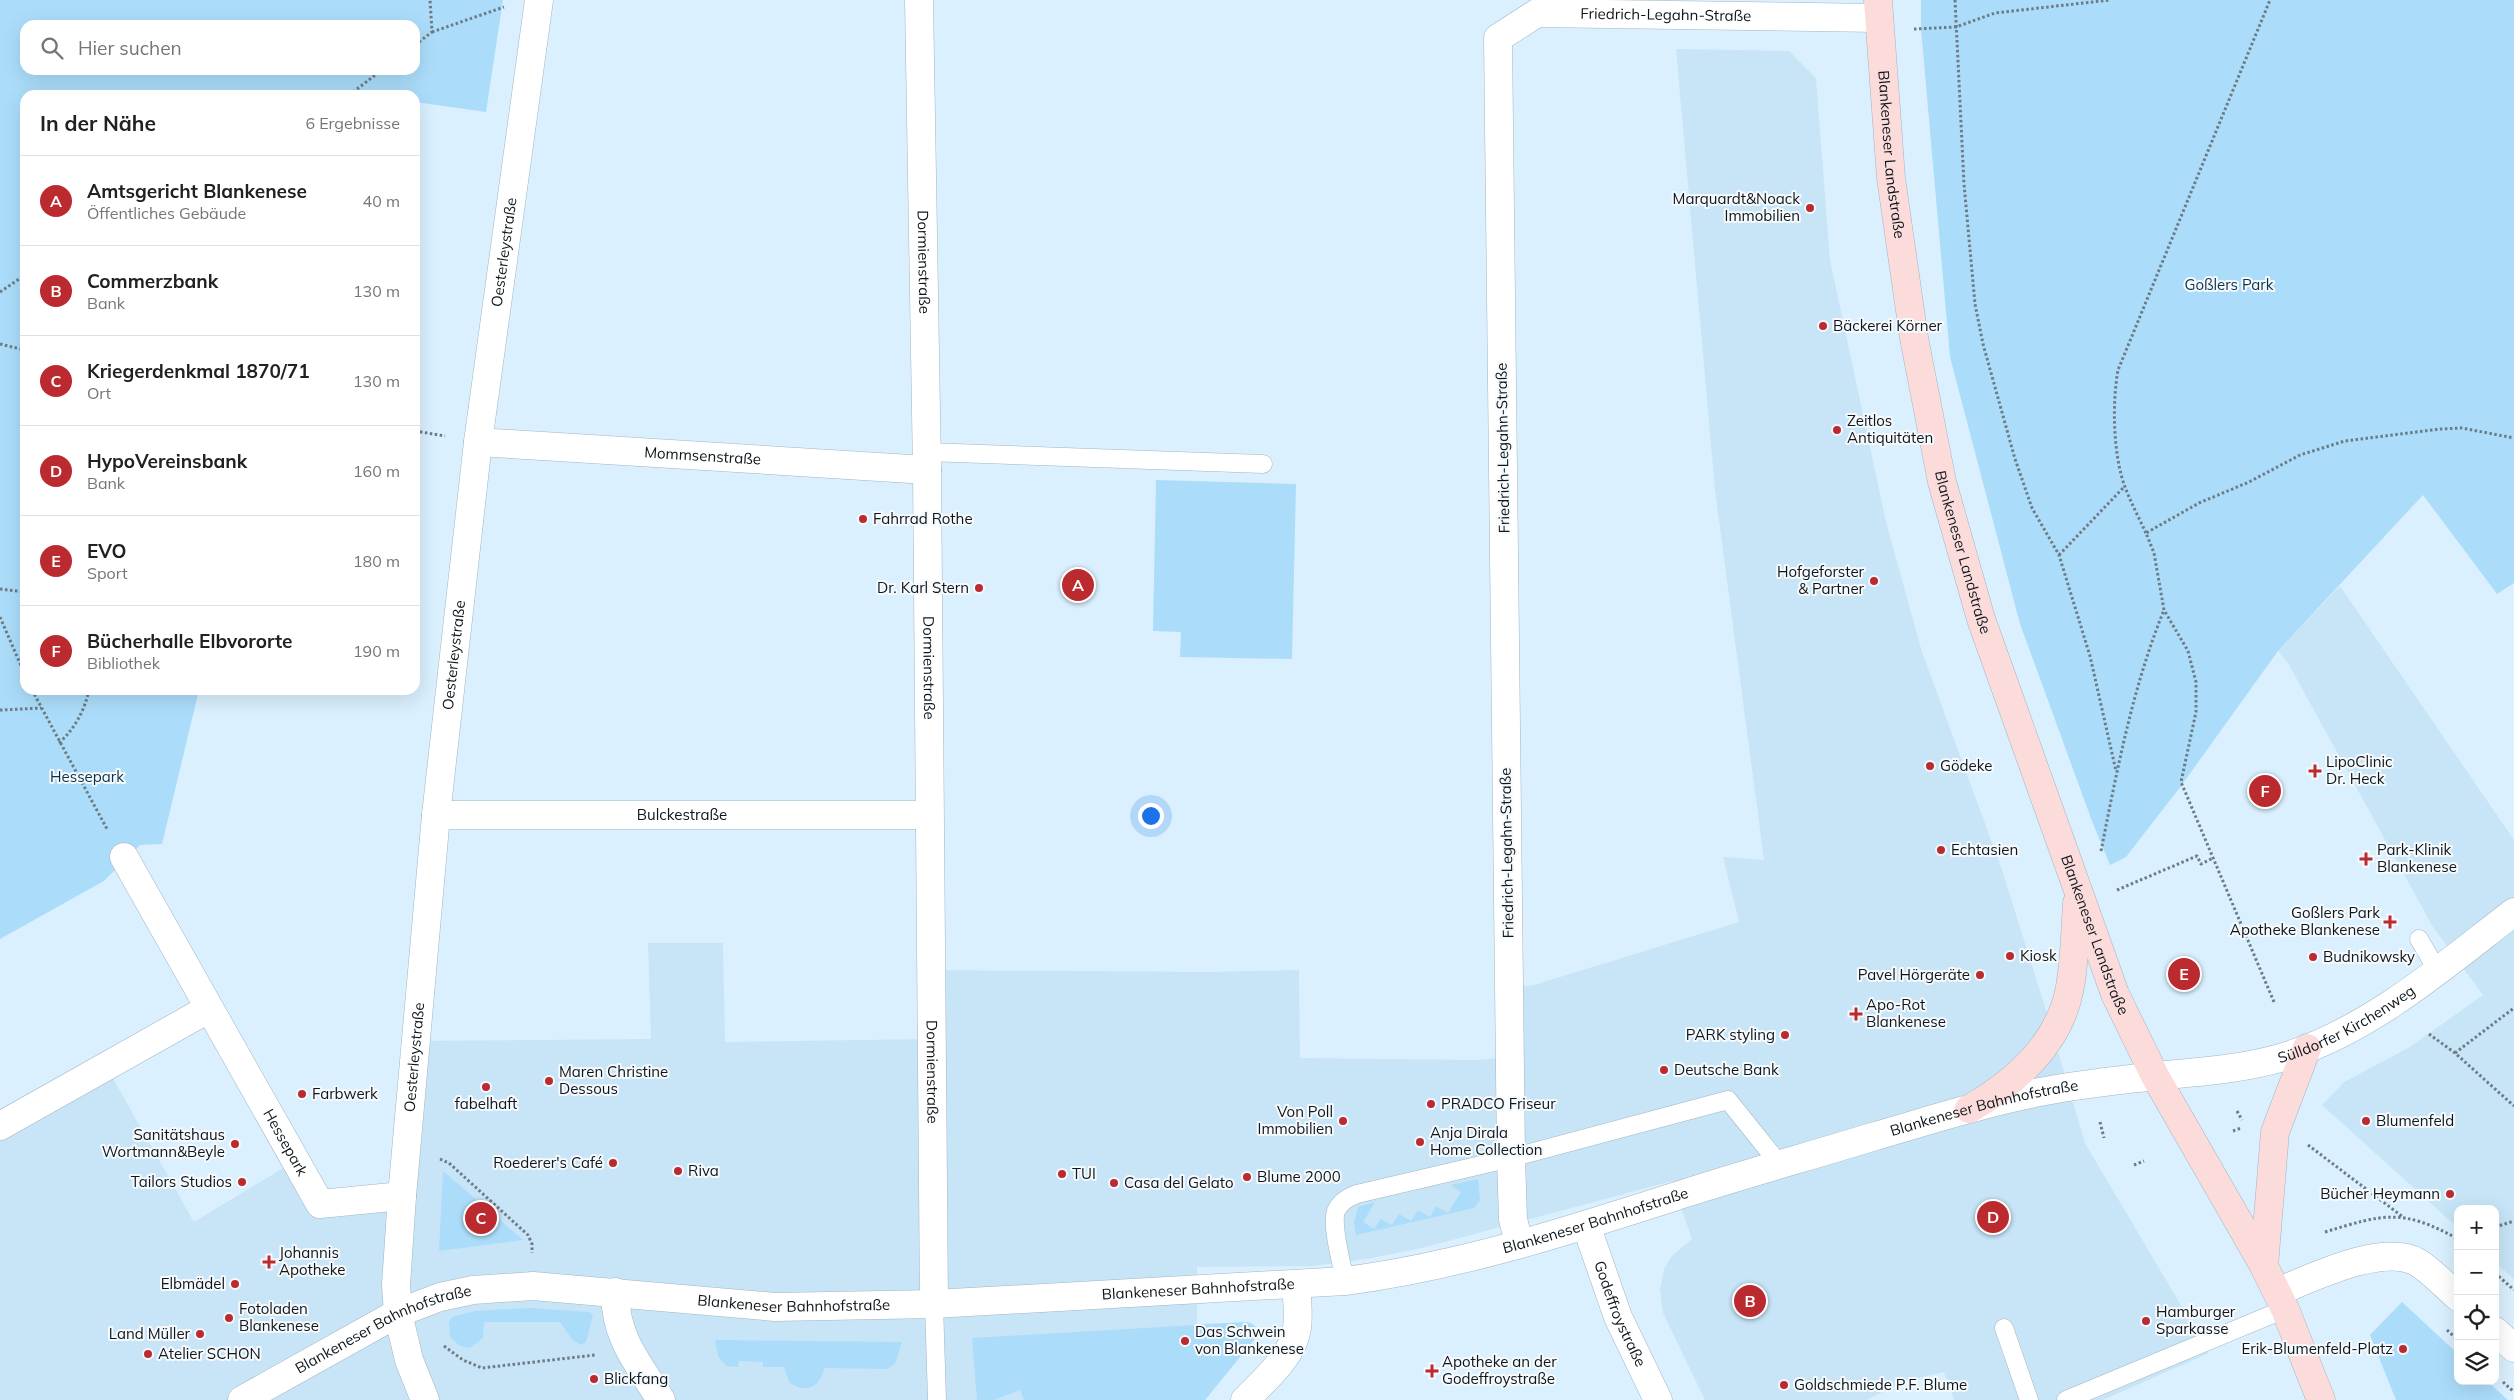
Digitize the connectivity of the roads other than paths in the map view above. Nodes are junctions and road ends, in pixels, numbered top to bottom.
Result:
1 (539, 0) edge
2 (919, 0) edge
3 (1878, 9) edge
4 (478, 442) junction
5 (927, 461) junction
6 (1263, 464) dead end
7 (436, 815) junction
8 (929, 815) junction
9 (124, 857) road end
10 (2077, 894) junction
11 (2514, 912) edge
12 (2419, 939) dead end
13 (2445, 964) junction
14 (208, 1009) junction
15 (2307, 1048) junction
16 (2155, 1076) junction
17 (1968, 1109) junction
18 (0, 1126) edge
19 (1510, 1158) junction
20 (1780, 1165) junction
21 (402, 1196) junction
22 (1586, 1225) junction
23 (1519, 1244) junction
24 (2264, 1266) junction
25 (1345, 1281) junction
26 (1296, 1285) junction
27 (615, 1292) junction
28 (2456, 1295) edge
29 (2281, 1301) junction
30 (934, 1304) junction
31 (398, 1313) junction
32 (2004, 1328) dead end
33 (2499, 1335) edge
34 (2514, 1348) edge
35 (242, 1400) edge
36 (424, 1400) edge
37 (661, 1400) edge
38 (938, 1400) edge
39 (1245, 1400) edge
40 (1658, 1400) edge
41 (2030, 1400) edge
42 (2066, 1400) edge
43 (2321, 1400) edge

1 - 4 street, Oesterleystraße
2 - 5 street, Dormienstraße
3 - 10 main road, Blankeneser Landstraße
3 - 19 street, Friedrich-Legahn-Straße
4 - 5 street, Mommsenstraße
4 - 7 street, Oesterleystraße
5 - 6 lane
5 - 8 street, Dormienstraße
7 - 8 street, Bulckestraße
7 - 21 street, Oesterleystraße
8 - 30 street, Dormienstraße
9 - 14 street, Hessepark
10 - 16 main road, Blankeneser Landstraße
10 - 17 main road
11 - 13 street, Sülldorfer Kirchenweg
12 - 13 lane
13 - 15 street, Sülldorfer Kirchenweg
14 - 18 street
14 - 21 street, Hessepark
15 - 16 street, Sülldorfer Kirchenweg
15 - 24 main road
16 - 17 street, Blankeneser Bahnhofstraße
16 - 24 main road
17 - 20 street, Blankeneser Bahnhofstraße
19 - 20 lane
19 - 23 street, Friedrich-Legahn-Straße
19 - 25 lane
20 - 22 street, Blankeneser Bahnhofstraße
21 - 31 street, Oesterleystraße
22 - 23 street, Blankeneser Bahnhofstraße
22 - 40 street, Godeffroystraße
23 - 25 street, Blankeneser Bahnhofstraße
24 - 29 main road
25 - 26 street, Blankeneser Bahnhofstraße
26 - 30 street, Blankeneser Bahnhofstraße
26 - 39 street
27 - 30 street, Blankeneser Bahnhofstraße
27 - 31 street, Blankeneser Bahnhofstraße
27 - 37 street
28 - 29 street
29 - 42 lane
29 - 43 main road
30 - 38 lane
31 - 35 street, Blankeneser Bahnhofstraße
31 - 36 street, Oesterleystraße
32 - 41 lane
33 - 34 street

